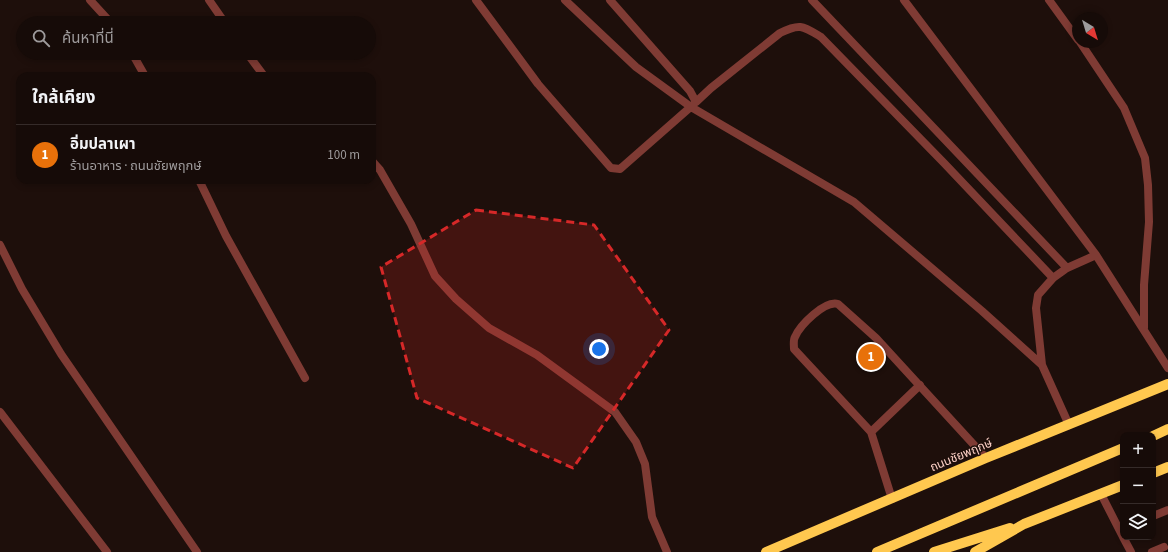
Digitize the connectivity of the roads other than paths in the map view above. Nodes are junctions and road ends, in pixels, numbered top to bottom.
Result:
1 (90, 0) edge
2 (209, 0) edge
3 (476, 0) edge
4 (565, 0) edge
5 (610, 0) edge
6 (812, 0) edge
7 (904, 0) edge
8 (1049, 0) edge
9 (105, 16) edge
10 (220, 16) edge
11 (1072, 32) edge
12 (1084, 48) edge
13 (136, 60) edge
14 (252, 60) edge
15 (143, 72) edge
16 (261, 72) edge
17 (693, 104) junction
18 (376, 165) edge
19 (201, 184) edge
20 (0, 245) edge
21 (1096, 255) junction
22 (1067, 268) junction
23 (1053, 278) junction
24 (1144, 329) junction
25 (1042, 365) junction
26 (1168, 368) edge
27 (305, 378) dead end
28 (1168, 384) edge
29 (920, 385) junction
30 (0, 412) edge
31 (1069, 425) junction
32 (1168, 430) edge
33 (871, 432) junction
34 (1156, 435) edge
35 (1120, 449) edge
36 (986, 458) junction
37 (1168, 467) edge
38 (1156, 472) edge
39 (1120, 486) edge
40 (1101, 494) junction
41 (892, 499) junction
42 (1168, 510) edge
43 (1156, 515) edge
44 (1024, 524) junction
45 (1120, 529) edge
46 (1125, 540) edge
47 (1164, 547) dead end
48 (107, 552) edge
49 (197, 552) edge
50 (667, 552) edge
51 (766, 552) edge
52 (877, 552) edge
53 (934, 552) edge
54 (975, 552) edge
55 (1131, 552) edge
56 (1152, 552) edge

1 - 9 street
2 - 10 street
3 - 17 street
4 - 17 street
5 - 17 street
6 - 22 street
7 - 21 street
8 - 11 street
12 - 24 street
13 - 15 street
14 - 16 street
17 - 23 street
17 - 25 street
18 - 50 street
19 - 27 street
20 - 49 street
21 - 22 street
21 - 24 street
22 - 23 street
23 - 25 street
24 - 26 street
25 - 31 street
28 - 31 main road, ถนนชัยพฤกษ์
29 - 33 street
29 - 33 street
29 - 36 street
30 - 48 street
31 - 36 main road, ถนนชัยพฤกษ์
32 - 34 main road
33 - 41 street
35 - 52 main road
36 - 41 main road, ถนนชัยพฤกษ์
37 - 38 main road
39 - 40 main road
40 - 44 main road
40 - 45 street
41 - 51 main road, ถนนชัยพฤกษ์
42 - 43 street
44 - 53 main road
44 - 54 main road
46 - 55 street
47 - 56 street

